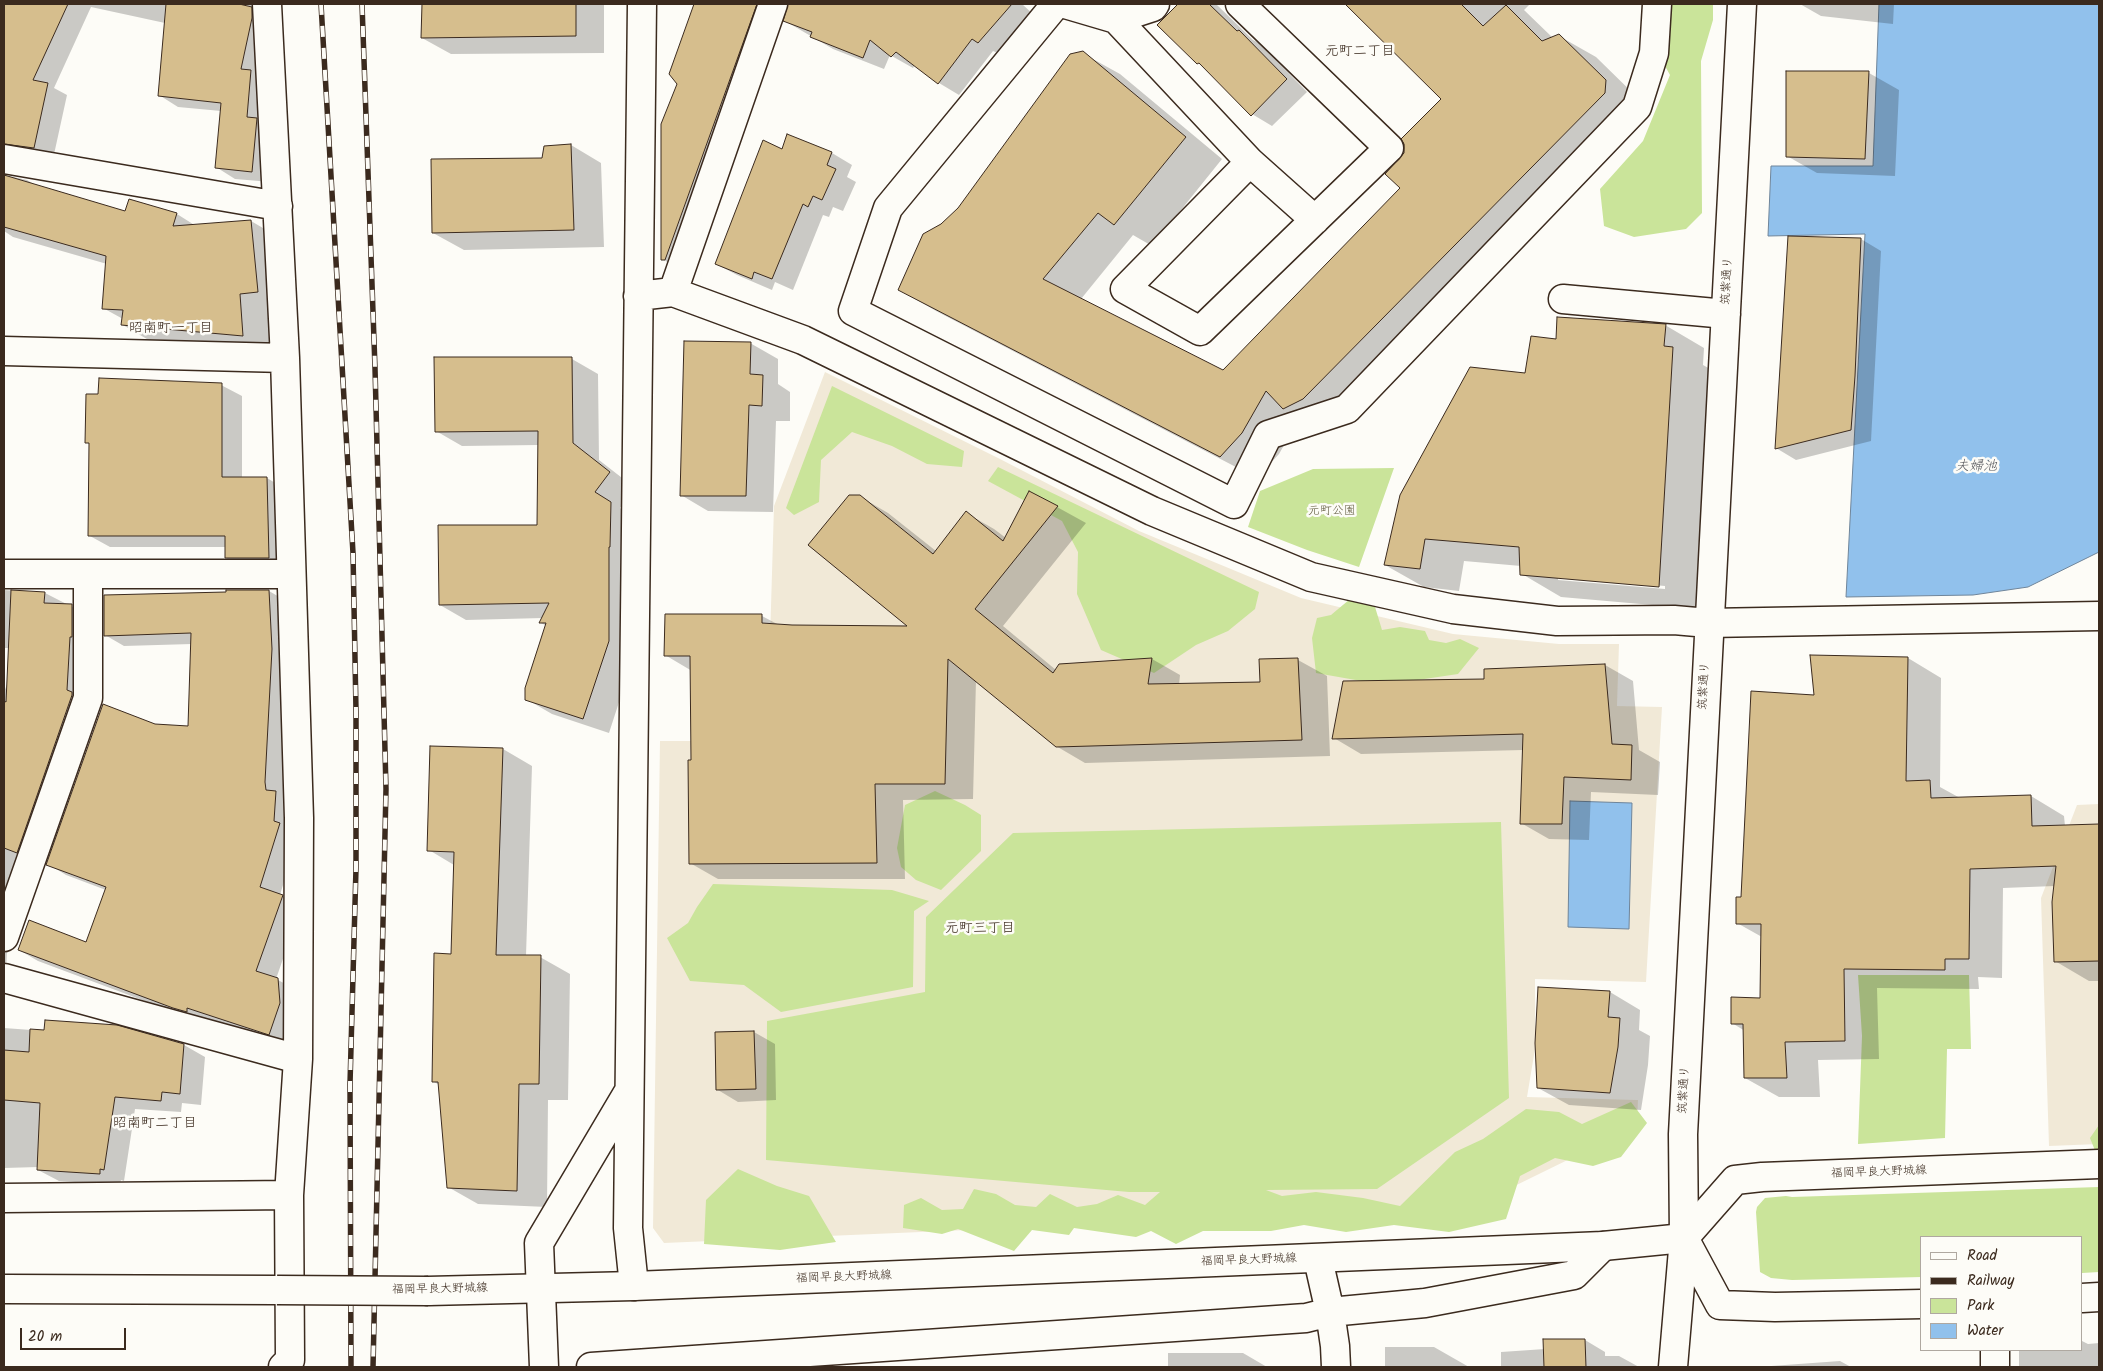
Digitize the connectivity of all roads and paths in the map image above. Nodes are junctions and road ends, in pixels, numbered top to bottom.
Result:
1 (267, 4) edge
2 (642, 4) edge
3 (773, 4) edge
4 (1056, 4) edge
5 (1065, 4) edge
6 (1155, 4) edge
7 (1240, 4) edge
8 (1657, 4) edge
9 (1742, 4) edge
10 (1116, 18) junction
11 (4, 159) edge
12 (1250, 162) junction
13 (278, 206) junction
14 (1315, 220) junction
15 (673, 292) junction
16 (638, 296) junction
17 (1563, 299) dead end
18 (1726, 314) junction
19 (4, 350) edge
20 (285, 358) junction
21 (4, 574) edge
22 (88, 574) junction
23 (291, 574) junction
24 (2099, 616) edge
25 (1708, 623) junction
26 (4, 937) edge
27 (4, 978) edge
28 (298, 1060) junction
29 (630, 1090) junction
30 (2099, 1164) edge
31 (289, 1195) junction
32 (4, 1198) edge
33 (1684, 1238) junction
34 (1603, 1246) junction
35 (1318, 1259) junction
36 (634, 1286) junction
37 (4, 1289) edge
38 (2099, 1297) edge
39 (2083, 1298) edge
40 (1920, 1304) edge
41 (1330, 1312) junction
42 (1995, 1351) edge
43 (283, 1367) edge
44 (544, 1367) edge
45 (591, 1367) edge
46 (1336, 1367) edge
47 (1673, 1367) edge
48 (1995, 1367) edge

1 - 13 street
2 - 16 street
3 - 15 street
4 - 8 street
5 - 10 street
6 - 10 street
7 - 14 street
9 - 18 street, 筑紫通り
10 - 12 street
11 - 13 street
12 - 14 street
12 - 14 street
13 - 20 street
15 - 16 street
15 - 25 street
16 - 29 street
17 - 18 street
18 - 25 street, 筑紫通り
19 - 20 street
20 - 23 street
21 - 22 street
22 - 23 street
22 - 26 street
23 - 28 street
24 - 25 street
25 - 33 street, 筑紫通り
27 - 28 street
28 - 31 street
29 - 36 street
29 - 44 street
30 - 33 street, 福岡早良大野城線
31 - 32 street
31 - 43 street
33 - 34 street, 福岡早良大野城線
33 - 40 street
33 - 47 street, 筑紫通り
34 - 35 street, 福岡早良大野城線
34 - 41 street
35 - 36 street, 福岡早良大野城線
35 - 41 street
36 - 37 street, 福岡早良大野城線, bridge
38 - 39 street
41 - 45 street
41 - 46 street
42 - 48 street

